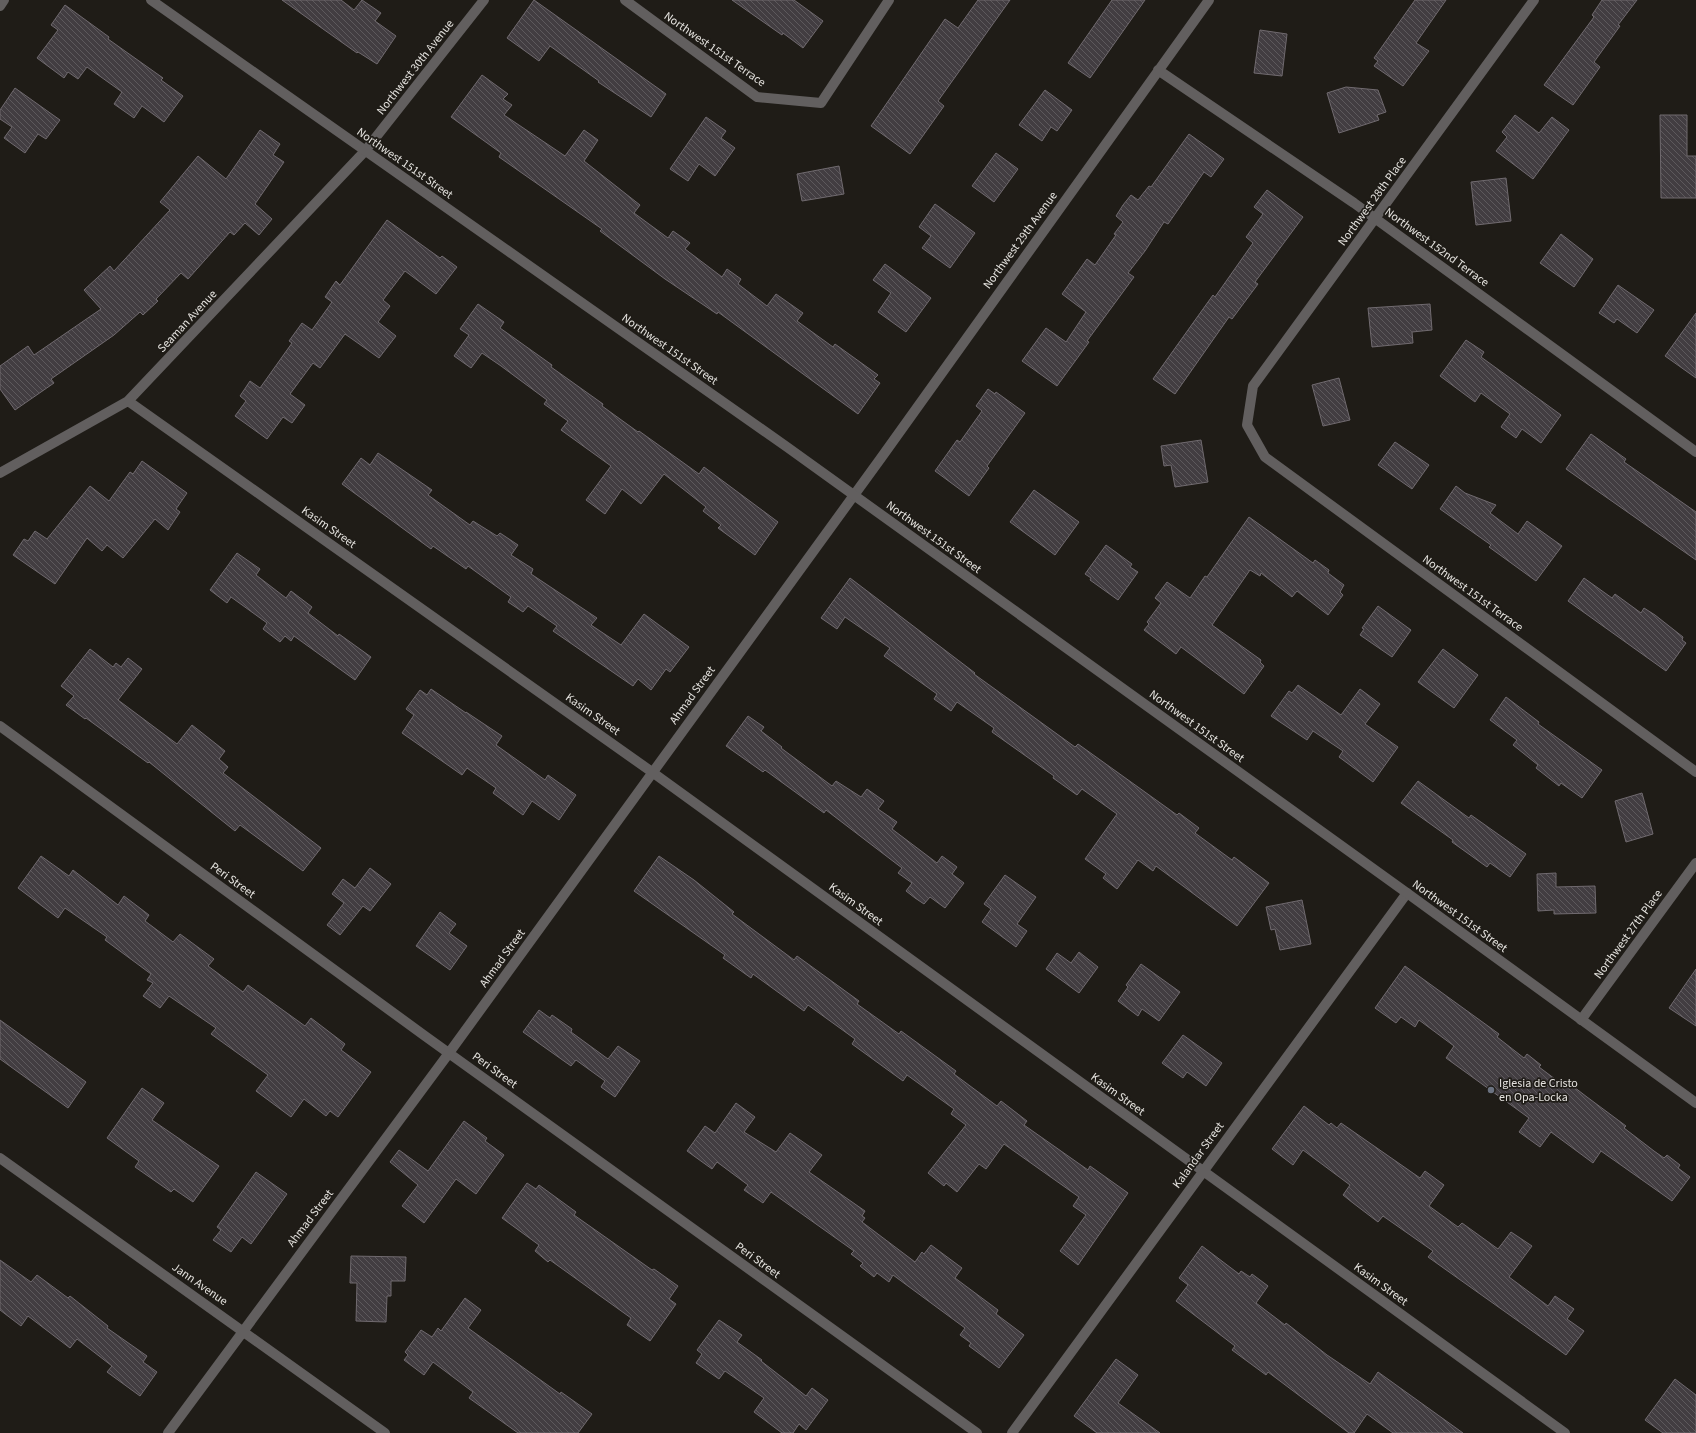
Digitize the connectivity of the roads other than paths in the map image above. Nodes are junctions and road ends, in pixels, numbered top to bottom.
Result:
1 (4, 0) edge
2 (151, 0) edge
3 (484, 0) edge
4 (625, 0) edge
5 (889, 0) edge
6 (1209, 0) edge
7 (1534, 0) edge
8 (0, 6) edge
9 (1158, 70) junction
10 (365, 151) junction
11 (1375, 219) junction
12 (128, 401) junction
13 (1247, 425) joint
14 (1696, 452) edge
15 (0, 474) edge
16 (854, 495) junction
17 (0, 726) edge
18 (652, 772) junction
19 (1696, 772) edge
20 (1696, 863) edge
21 (1407, 893) junction
22 (1582, 1020) junction
23 (449, 1053) junction
24 (1696, 1103) edge
25 (0, 1158) edge
26 (1203, 1171) junction
27 (243, 1331) junction
28 (168, 1433) edge
29 (385, 1433) edge
30 (977, 1433) edge
31 (1012, 1433) edge
32 (1564, 1433) edge

1 - 8 street
2 - 10 street, Northwest 151st Street
3 - 10 street, Northwest 30th Avenue
4 - 5 street, Northwest 151st Terrace
6 - 9 street, Northwest 29th Avenue
7 - 11 street, Northwest 28th Place
9 - 11 street, Northwest 152nd Terrace
9 - 16 street, Northwest 29th Avenue
10 - 12 street, Seaman Avenue
10 - 16 street, Northwest 151st Street
11 - 13 street, Northwest 28th Place
11 - 14 street, Northwest 152nd Terrace
12 - 15 street, Seaman Avenue
12 - 18 street, Kasim Street
13 - 19 street, Northwest 151st Terrace
16 - 18 street, Ahmad Street
16 - 21 street, Northwest 151st Street
17 - 23 street, Peri Street
18 - 23 street, Ahmad Street
18 - 26 street, Kasim Street
20 - 22 street, Northwest 27th Place
21 - 22 street, Northwest 151st Street
21 - 26 street, Kalandar Street
22 - 24 street, Northwest 151st Street
23 - 27 street, Ahmad Street
23 - 30 street, Peri Street
25 - 27 street, Jann Avenue
26 - 31 street, Kalandar Street
26 - 32 street, Kasim Street
27 - 28 street, Ahmad Street
27 - 29 street, Jann Avenue

